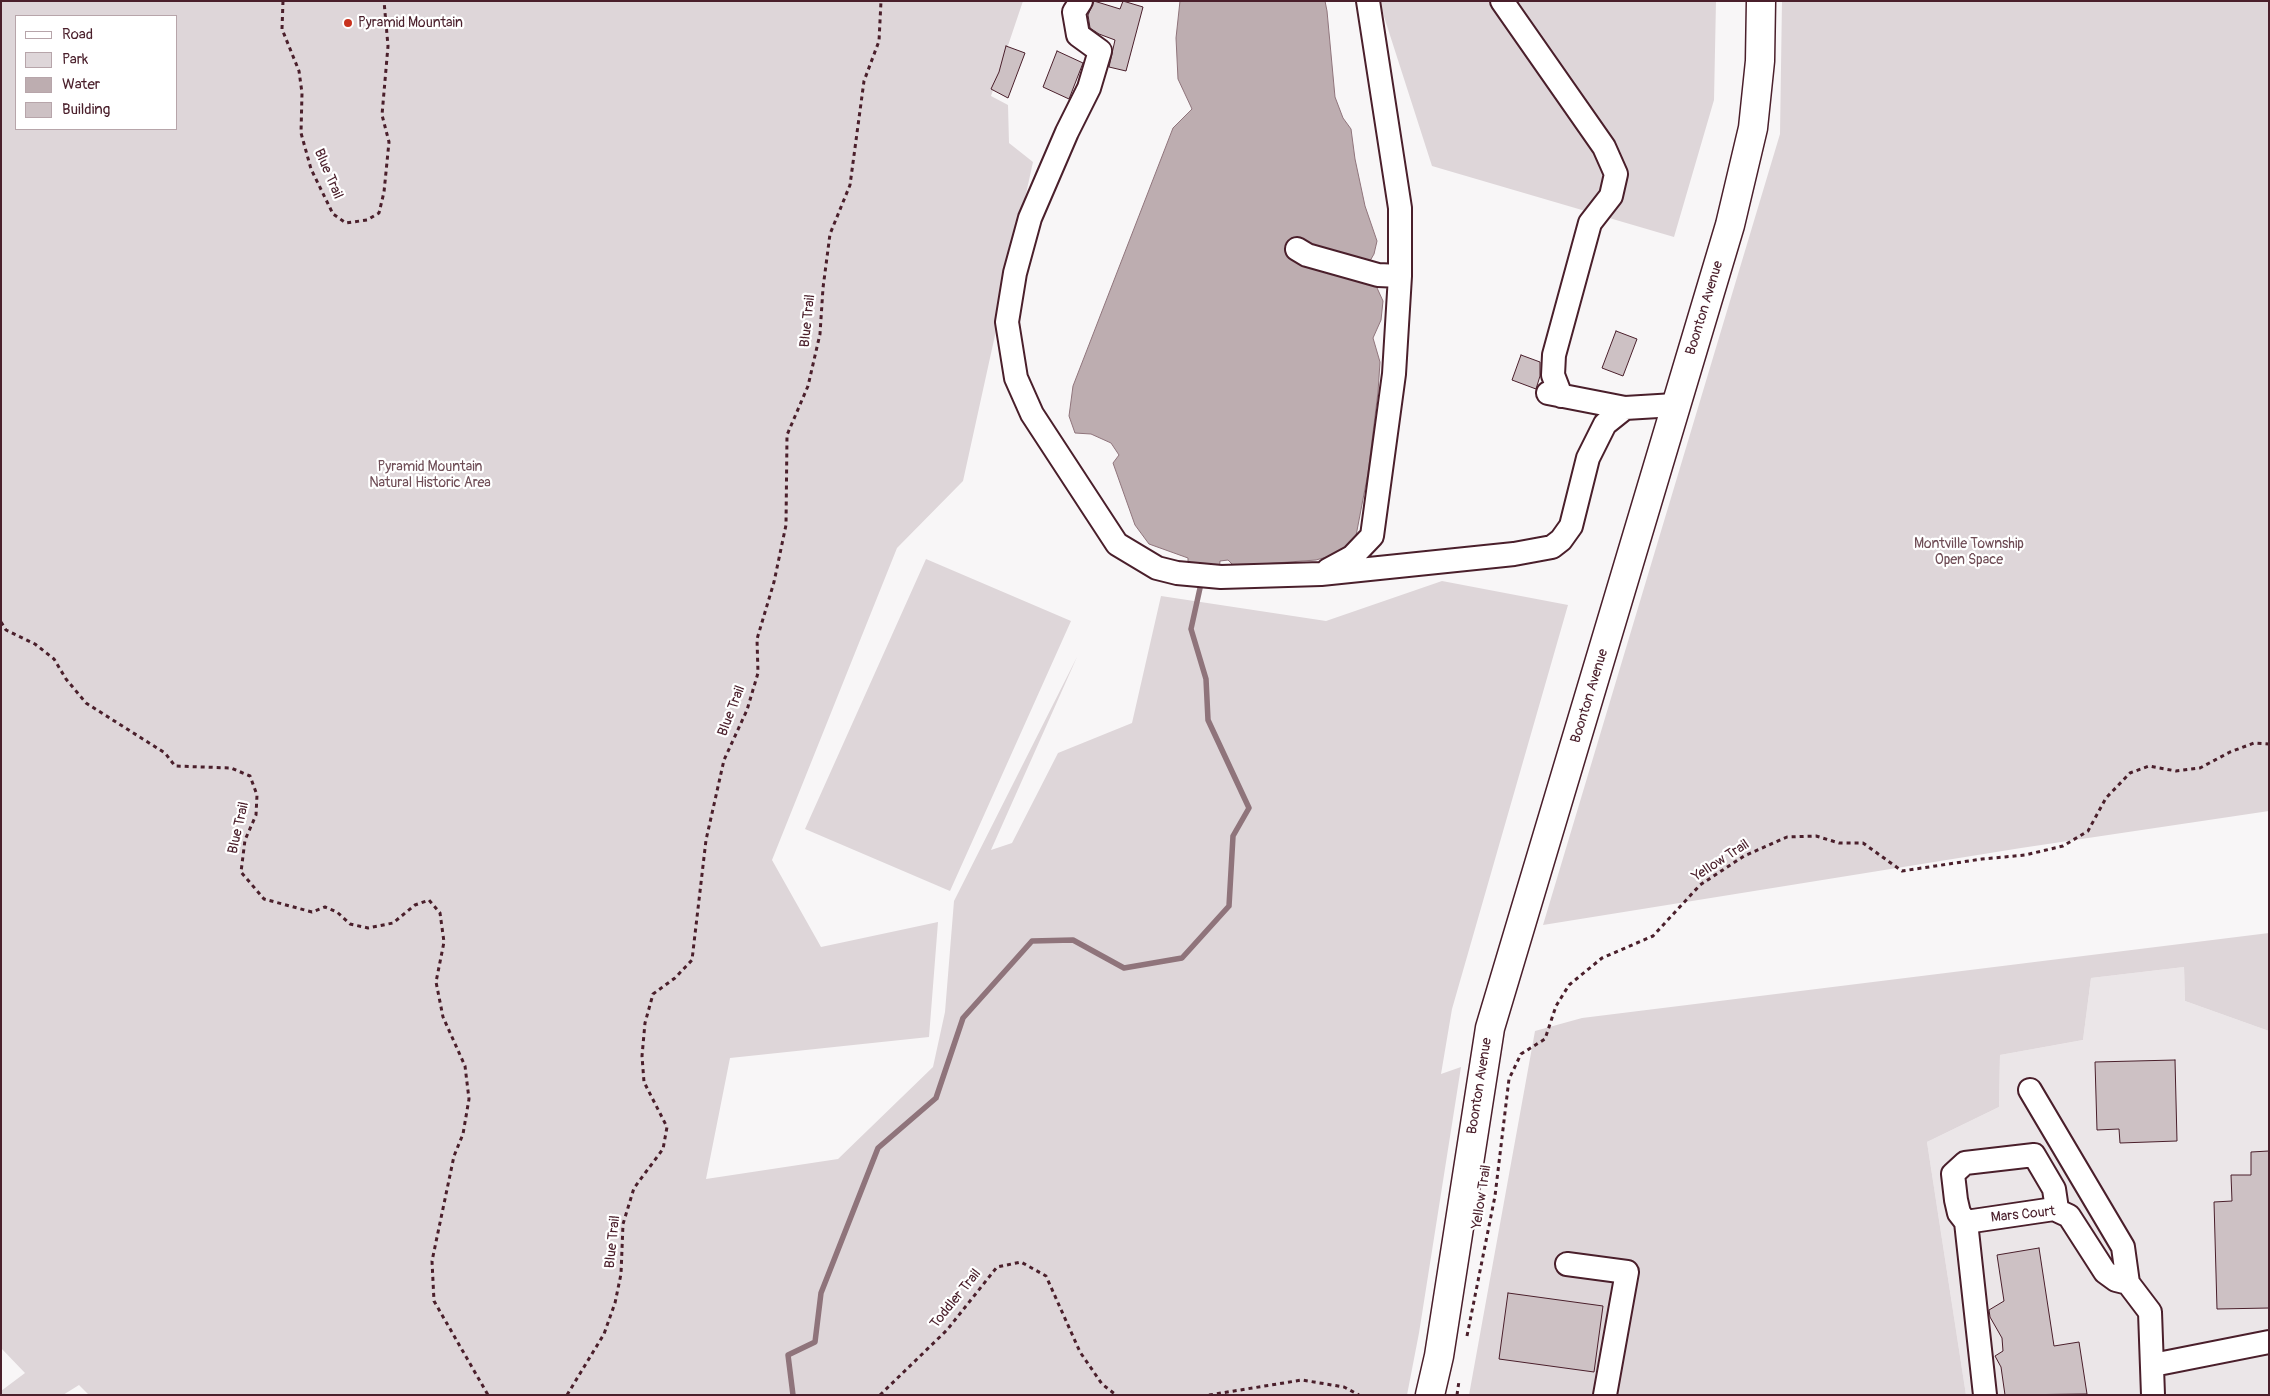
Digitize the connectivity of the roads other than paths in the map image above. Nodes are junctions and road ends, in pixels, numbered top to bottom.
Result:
1 (1081, 1) edge
2 (1368, 1) edge
3 (1502, 1) edge
4 (1761, 1) edge
5 (1302, 252) dead end
6 (1400, 276) junction
7 (1675, 405) junction
8 (1625, 408) junction
9 (1321, 574) junction
10 (2030, 1090) dead end
11 (2057, 1209) junction
12 (1966, 1222) junction
13 (1566, 1264) dead end
14 (2128, 1283) junction
15 (2269, 1342) edge
16 (2153, 1365) junction
17 (1430, 1395) edge
18 (1605, 1395) edge
19 (1985, 1395) edge
20 (2153, 1395) edge

1 - 9 lane
2 - 6 lane
3 - 8 lane
4 - 7 main road, Boonton Avenue
5 - 6 lane
6 - 9 lane
7 - 8 lane
7 - 17 main road, Boonton Avenue
8 - 9 lane
10 - 14 lane
11 - 12 lane, Mars Court
11 - 12 lane
11 - 14 lane, Mars Court
12 - 19 lane
13 - 18 lane
14 - 16 lane, Mars Court
15 - 16 lane
16 - 20 lane, Mars Court

